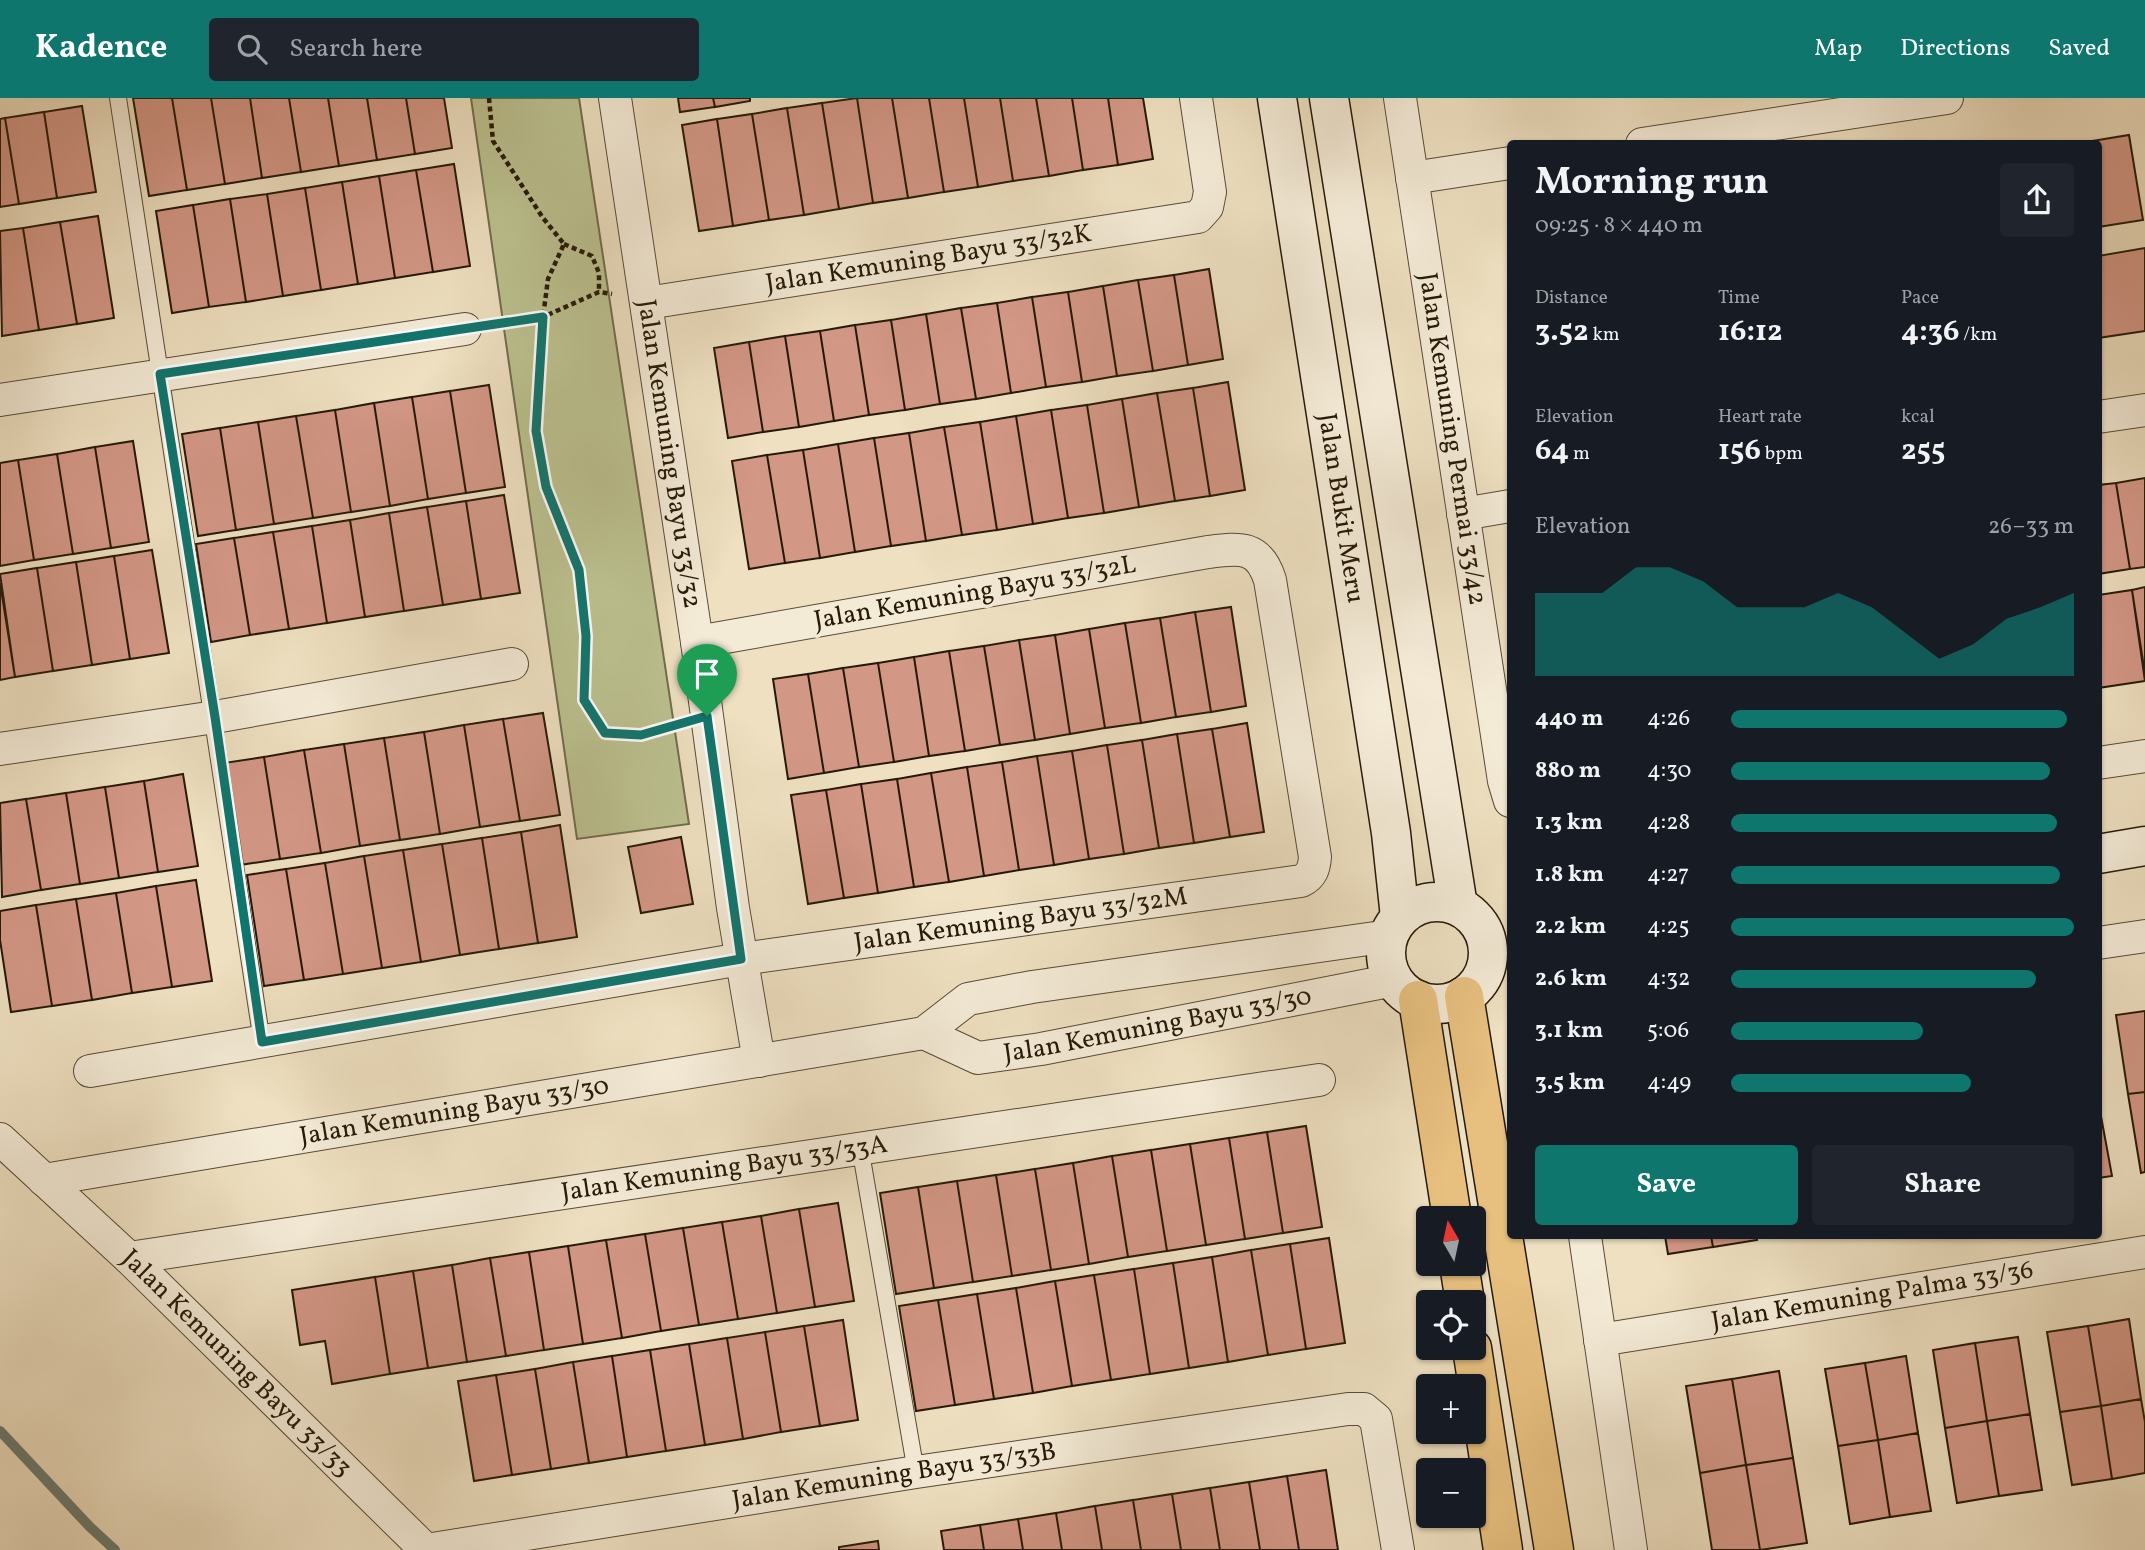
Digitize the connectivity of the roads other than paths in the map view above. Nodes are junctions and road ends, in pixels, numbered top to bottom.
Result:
1 (118, 98) edge
2 (615, 98) edge
3 (1196, 98) edge
4 (1277, 98) edge
5 (1329, 98) edge
6 (1399, 98) edge
7 (1947, 98) edge
8 (1669, 140) edge
9 (1507, 163) edge
10 (1412, 178) junction
11 (647, 303) junction
12 (466, 329) road end
13 (160, 374) junction
14 (0, 401) edge
15 (2145, 410) edge
16 (2102, 416) edge
17 (1507, 507) edge
18 (1463, 514) junction
19 (697, 642) junction
20 (512, 664) dead end
21 (215, 717) junction
22 (0, 749) edge
23 (2145, 756) edge
24 (2102, 762) edge
25 (1507, 791) edge
26 (2145, 846) edge
27 (2102, 853) edge
28 (1301, 881) joint
29 (1481, 914) edge
30 (1394, 926) junction
31 (2145, 936) edge
32 (2102, 942) edge
33 (741, 959) junction
34 (1485, 982) edge
35 (1406, 990) junction
36 (925, 1033) junction
37 (262, 1042) junction
38 (759, 1061) junction
39 (90, 1071) dead end
40 (1319, 1080) dead end
41 (0, 1139) edge
42 (860, 1147) junction
43 (1507, 1163) edge
44 (44, 1180) junction
45 (1450, 1206) edge
46 (1516, 1239) edge
47 (1585, 1239) edge
48 (2145, 1252) edge
49 (129, 1258) junction
50 (1600, 1340) junction
51 (1474, 1360) edge
52 (916, 1472) junction
53 (426, 1550) edge
54 (1398, 1550) edge
55 (1503, 1550) edge
56 (1554, 1550) edge
57 (1631, 1550) edge

1 - 13 lane
2 - 11 street, Jalan Kemuning Bayu 33/32
3 - 11 street, Jalan Kemuning Bayu 33/32K
4 - 30 main road, Jalan Bukit Meru
5 - 29 main road, Jalan Bukit Meru
6 - 10 street, Jalan Kemuning Permai 33/42
7 - 8 street
9 - 10 street
10 - 18 street, Jalan Kemuning Permai 33/42
11 - 19 street, Jalan Kemuning Bayu 33/32
12 - 13 street
13 - 14 street
13 - 21 lane
15 - 16 street
17 - 18 street
18 - 25 street, Jalan Kemuning Permai 33/42
19 - 28 street, Jalan Kemuning Bayu 33/32L
19 - 33 street, Jalan Kemuning Bayu 33/32
20 - 21 street
21 - 22 street
21 - 37 lane
23 - 24 street
26 - 27 main road
28 - 33 street, Jalan Kemuning Bayu 33/32M
29 - 30 main road
29 - 34 main road
30 - 35 main road
30 - 36 street, Jalan Kemuning Bayu 33/30
31 - 32 street
33 - 37 street, Jalan Kemuning Bayu 33/32M
33 - 38 street, Jalan Kemuning Bayu 33/32
34 - 35 main road
34 - 43 main road
35 - 36 street, Jalan Kemuning Bayu 33/30
35 - 45 main road
36 - 38 street, Jalan Kemuning Bayu 33/30
37 - 39 street, Jalan Kemuning Bayu 33/32M
38 - 44 street, Jalan Kemuning Bayu 33/30
40 - 42 street, Jalan Kemuning Bayu 33/33A
41 - 44 street
42 - 49 street, Jalan Kemuning Bayu 33/33A
42 - 52 lane
44 - 49 street, Jalan Kemuning Bayu 33/33
46 - 56 main road
47 - 50 street
48 - 50 street, Jalan Kemuning Palma 33/36
49 - 53 street, Jalan Kemuning Bayu 33/33
50 - 57 street
51 - 55 main road
52 - 53 street, Jalan Kemuning Bayu 33/33B
52 - 54 street, Jalan Kemuning Bayu 33/33B

